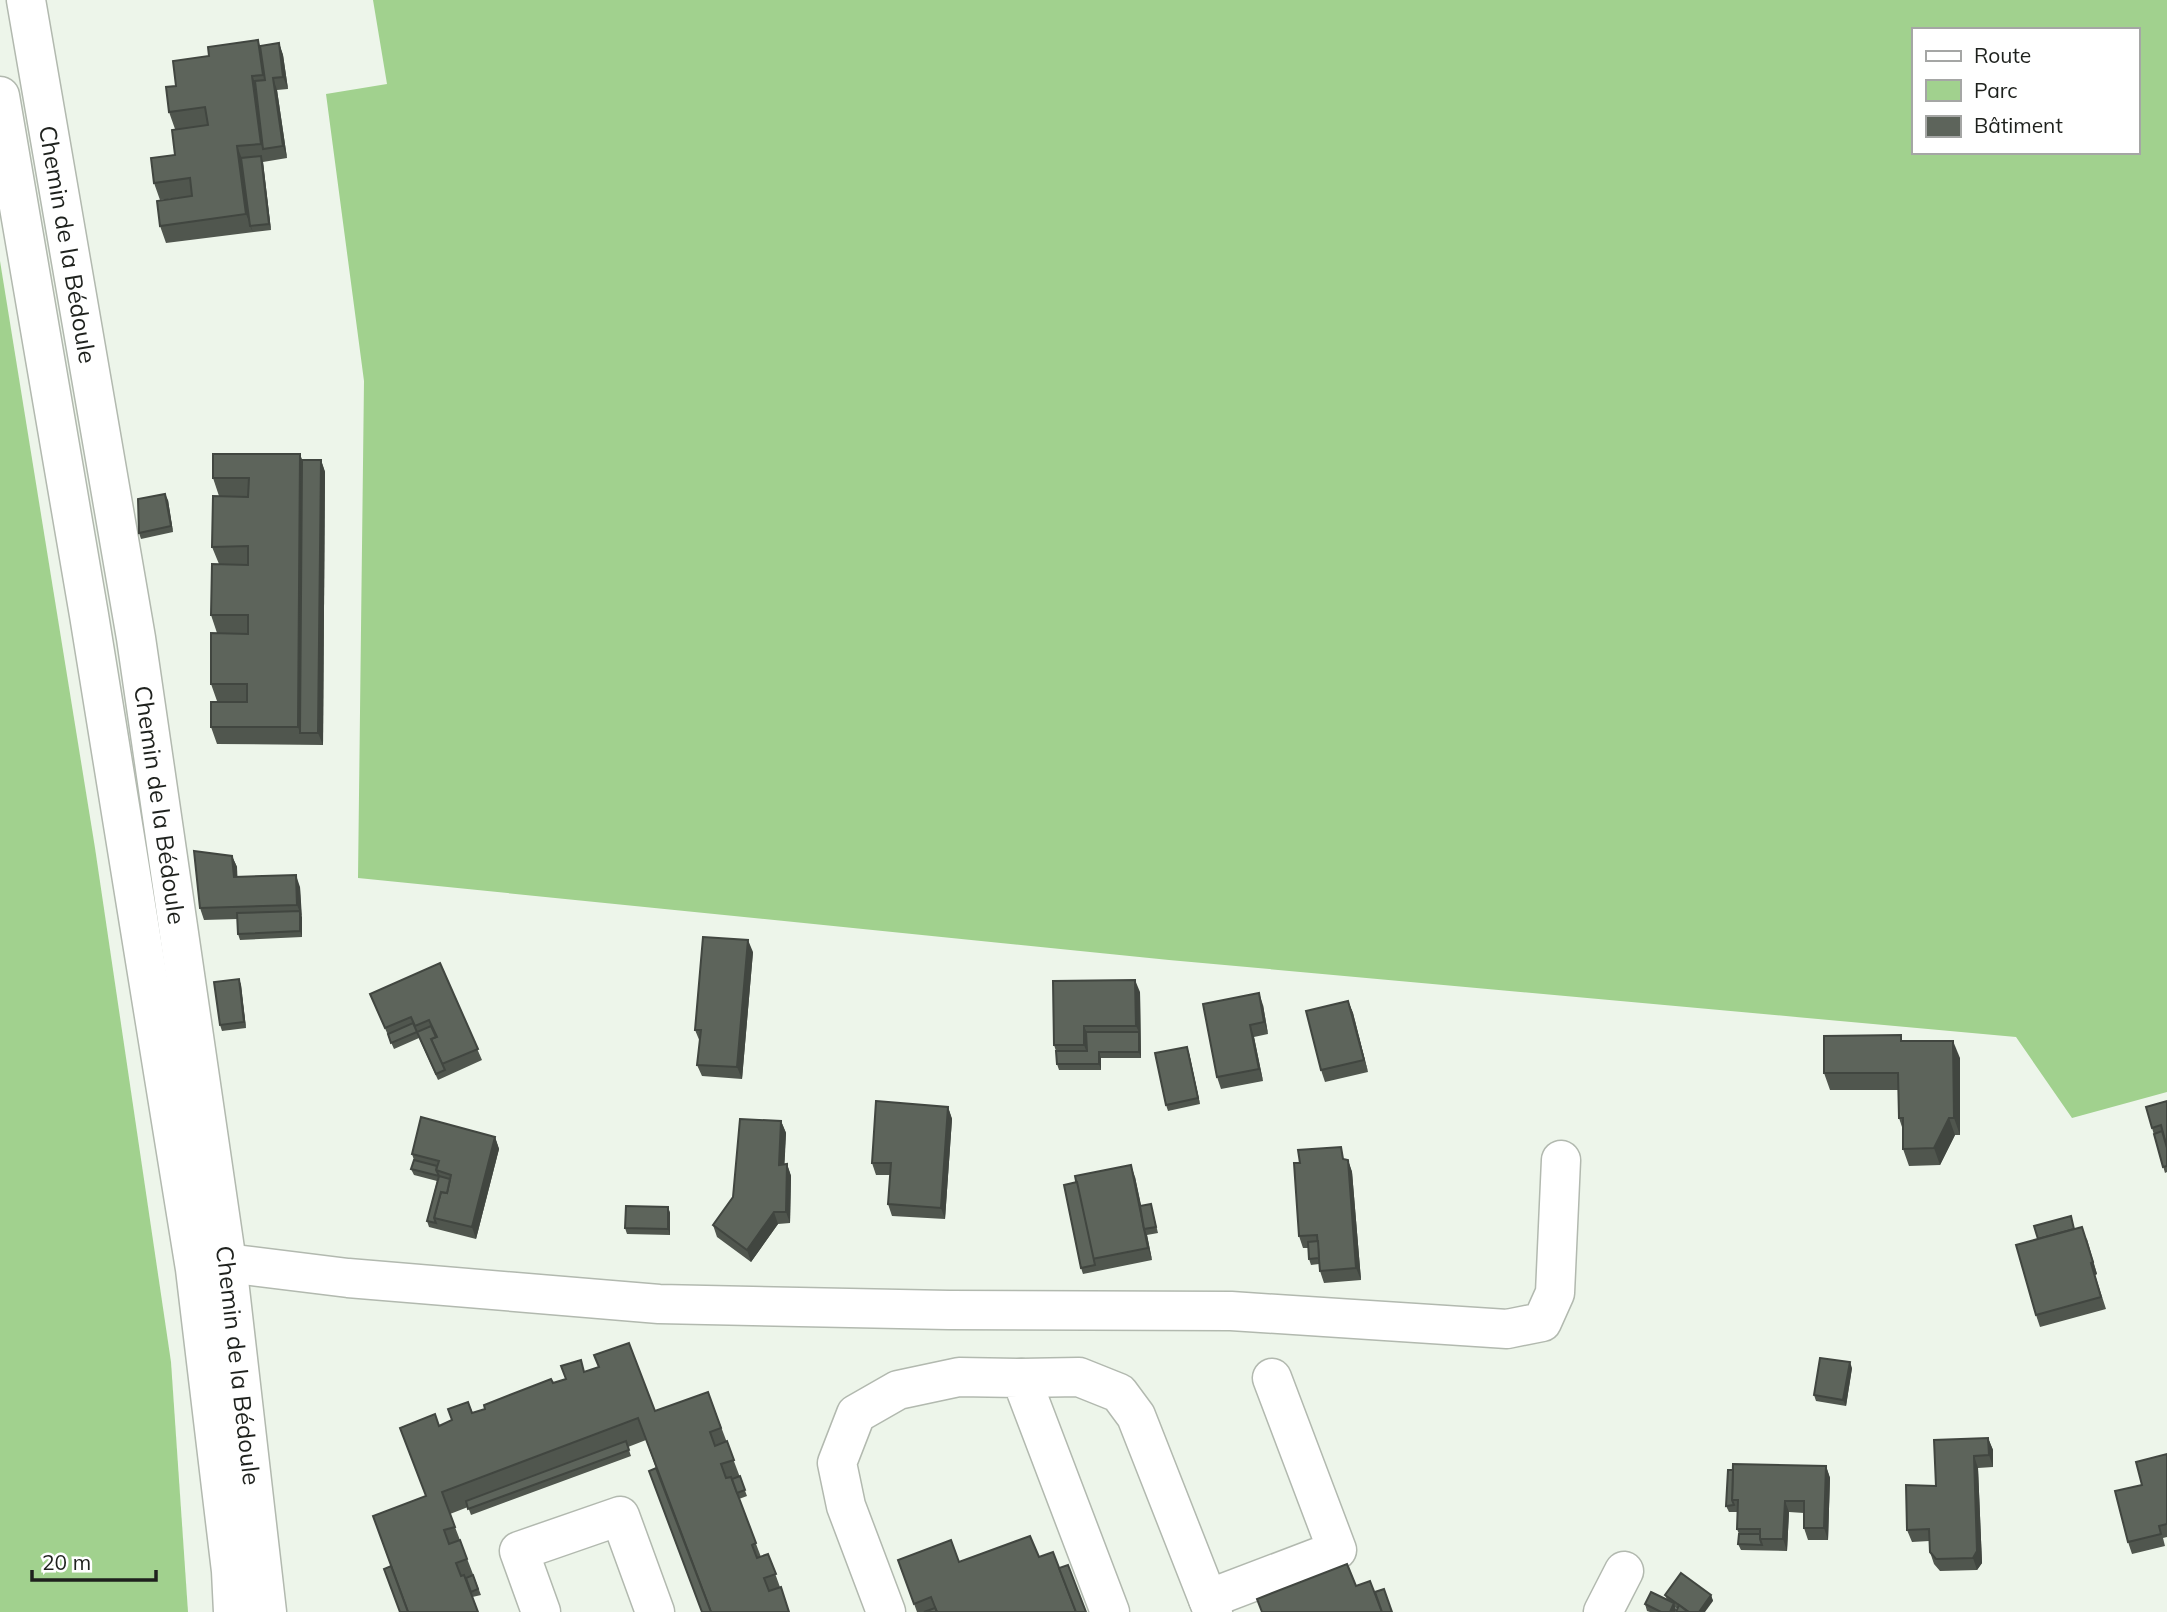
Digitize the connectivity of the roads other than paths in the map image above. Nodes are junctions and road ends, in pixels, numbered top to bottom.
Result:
1 (26, 0) edge
2 (0, 96) edge
3 (1561, 1160) dead end
4 (227, 1263) junction
5 (1021, 1378) junction
6 (1272, 1378) dead end
7 (1624, 1571) dead end
8 (1210, 1606) edge
9 (233, 1612) edge
10 (267, 1612) edge
11 (541, 1612) edge
12 (655, 1612) edge
13 (886, 1612) edge
14 (1110, 1612) edge
15 (1603, 1612) edge

1 - 4 street, Chemin de la Bédoule
2 - 9 street, Chemin de la Bédoule
3 - 4 street
4 - 10 street, Chemin de la Bédoule
5 - 8 street
5 - 13 street
5 - 14 street
6 - 8 street
7 - 15 street
11 - 12 street

